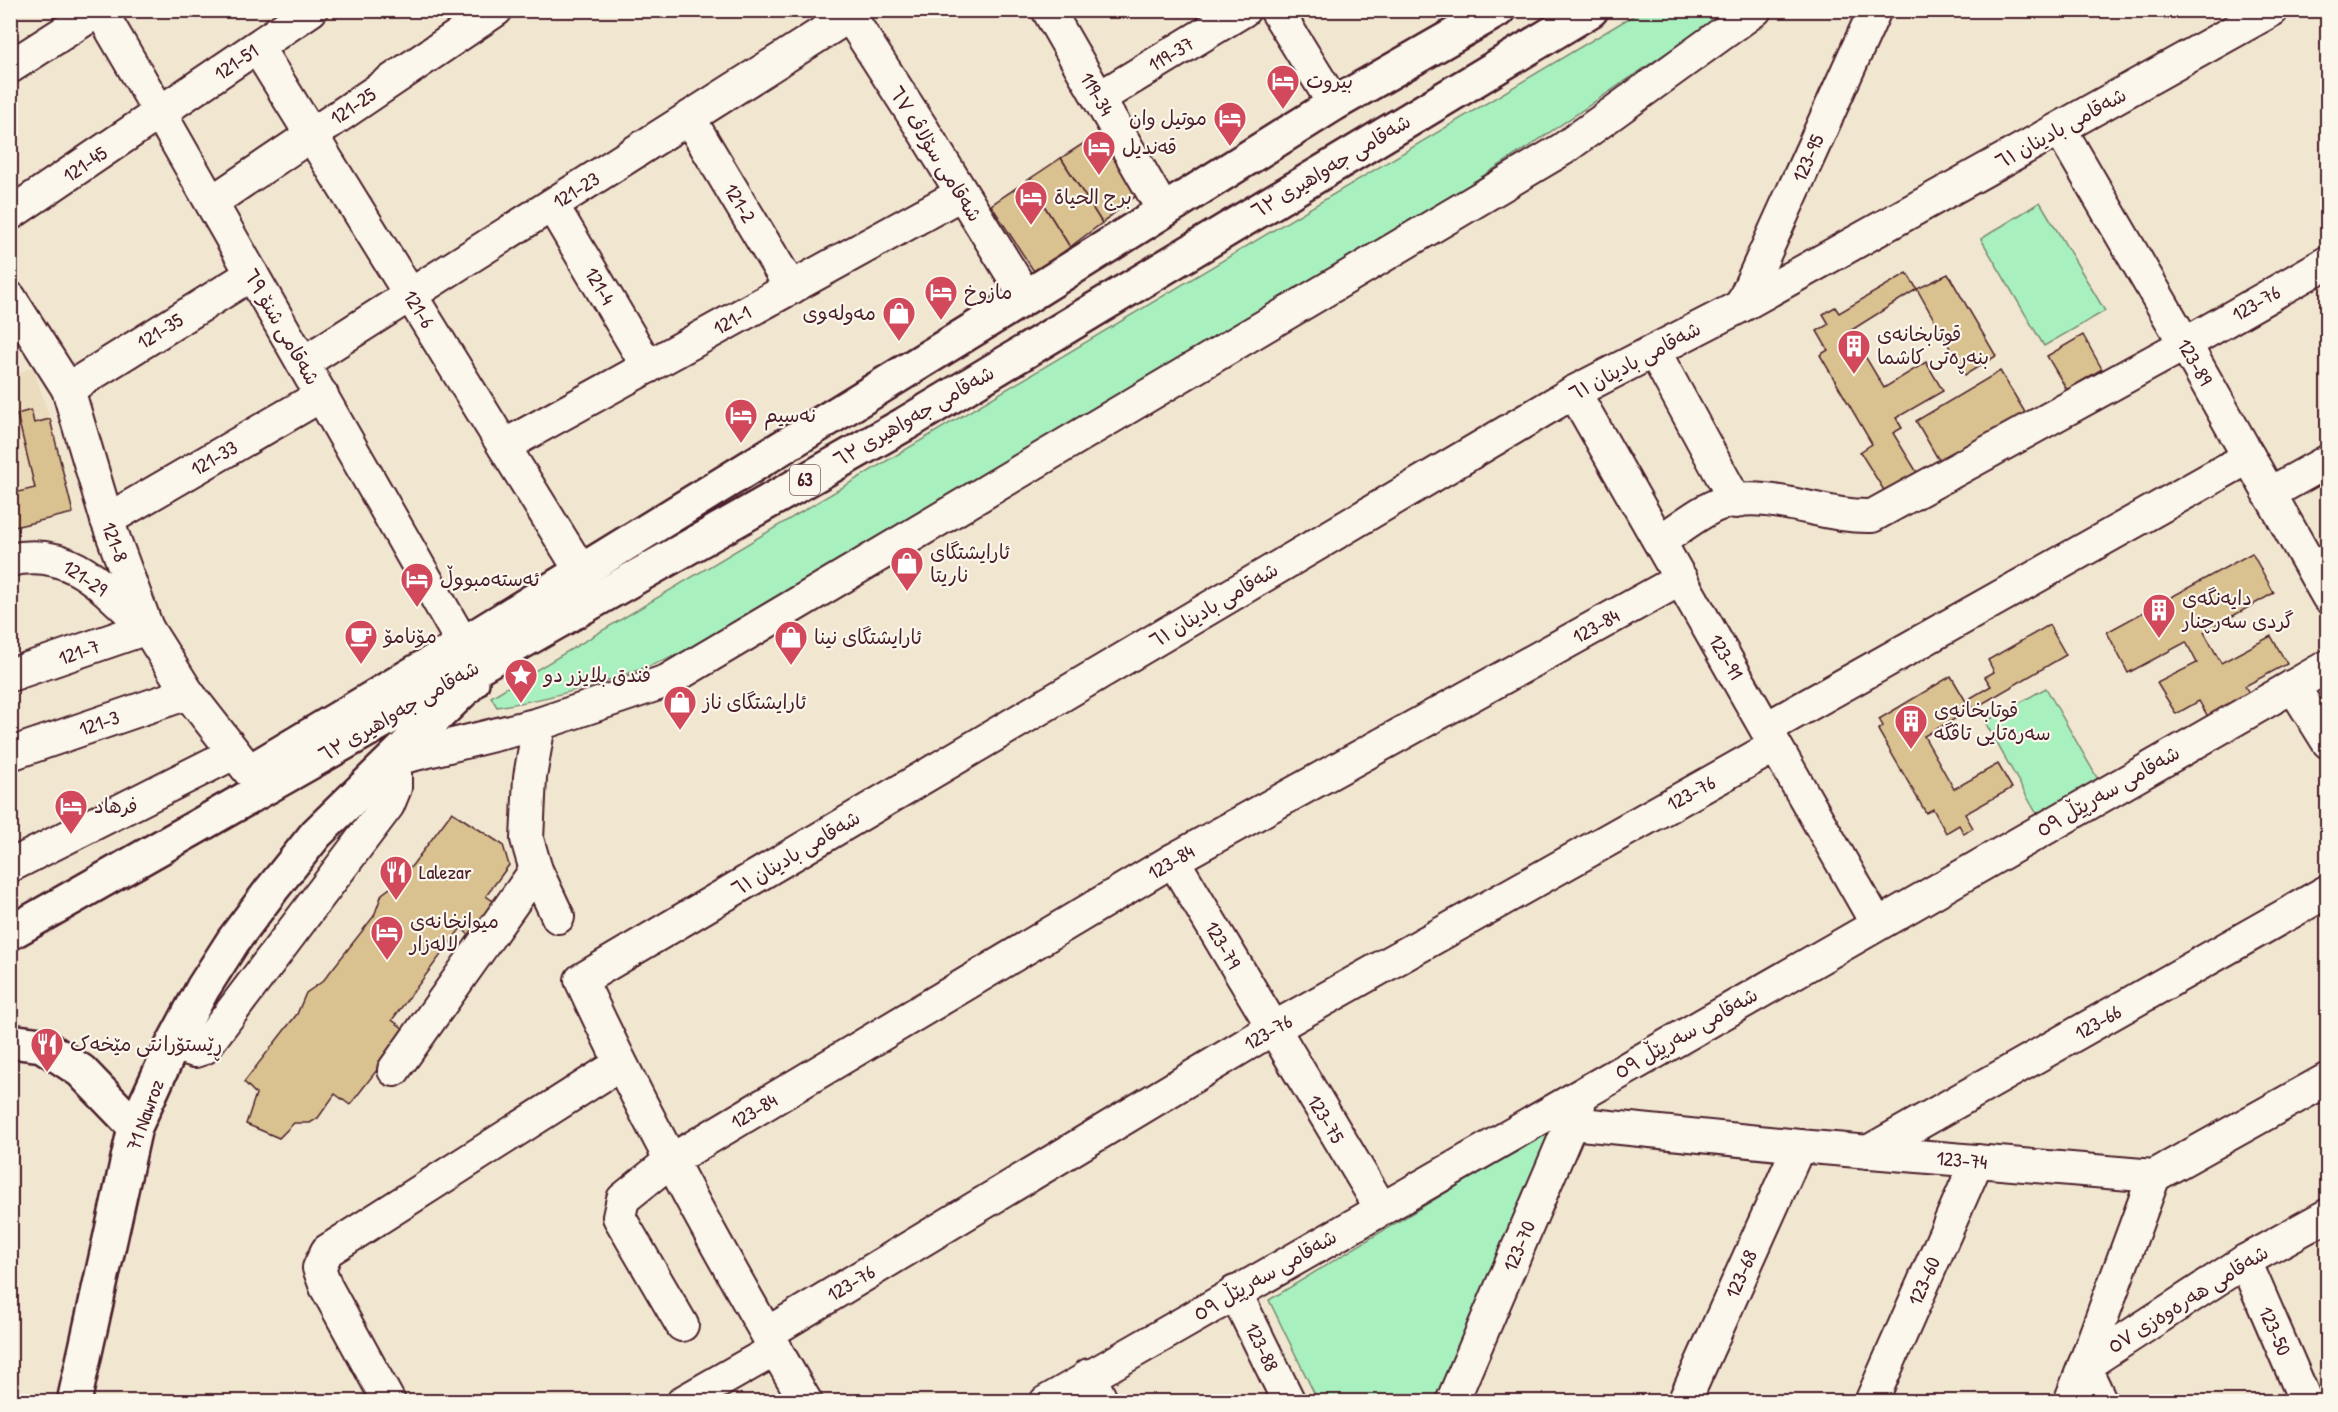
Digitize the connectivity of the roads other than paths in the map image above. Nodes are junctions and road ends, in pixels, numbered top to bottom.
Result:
1 (99, 10) edge
2 (311, 10) edge
3 (496, 10) edge
4 (1048, 10) edge
5 (1244, 10) edge
6 (1276, 10) edge
7 (1591, 10) edge
8 (1755, 10) edge
9 (1875, 10) edge
10 (2272, 10) edge
11 (1490, 12) edge
12 (847, 13) edge
13 (257, 47) junction
14 (10, 67) edge
15 (1099, 98) junction
16 (1334, 104) junction
17 (160, 113) junction
18 (689, 118) junction
19 (2060, 129) junction
20 (311, 134) junction
21 (961, 194) junction
22 (212, 202) junction
23 (552, 205) junction
24 (1163, 210) junction
25 (10, 214) edge
26 (2328, 262) edge
27 (252, 274) junction
28 (791, 288) junction
29 (410, 295) junction
30 (1026, 297) junction
31 (10, 298) edge
32 (1741, 306) junction
33 (2185, 344) junction
34 (1654, 351) junction
35 (303, 363) junction
36 (648, 367) junction
37 (68, 388) junction
38 (1575, 392) junction
39 (322, 396) junction
40 (504, 446) junction
41 (2249, 457) junction
42 (2328, 461) edge
43 (2269, 494) junction
44 (1737, 502) junction
45 (107, 520) junction
46 (1660, 541) junction
47 (10, 560) edge
48 (581, 571) junction
49 (1681, 579) junction
50 (2328, 597) edge
51 (147, 628) junction
52 (463, 644) junction
53 (502, 652) junction
54 (2328, 666) edge
55 (10, 675) edge
56 (2293, 686) junction
57 (188, 693) junction
58 (375, 710) junction
59 (539, 724) junction
60 (1771, 737) junction
61 (2328, 742) edge
62 (10, 754) edge
63 (395, 759) junction
64 (242, 762) junction
65 (1173, 860) junction
66 (10, 866) edge
67 (536, 870) junction
68 (2328, 891) edge
69 (10, 908) edge
70 (558, 917) dead end
71 (1877, 924) junction
72 (10, 933) edge
73 (1272, 1029) junction
74 (10, 1041) edge
75 (620, 1064) junction
76 (394, 1070) dead end
77 (2328, 1079) edge
78 (1585, 1091) junction
79 (1571, 1123) junction
80 (135, 1127) junction
81 (1799, 1146) junction
82 (1868, 1152) junction
83 (670, 1161) junction
84 (1977, 1161) junction
85 (2154, 1176) junction
86 (1381, 1208) junction
87 (2328, 1215) edge
88 (2245, 1261) junction
89 (1235, 1292) junction
90 (682, 1325) dead end
91 (772, 1341) junction
92 (2084, 1366) junction
93 (1096, 1388) edge
94 (74, 1401) edge
95 (389, 1401) edge
96 (683, 1401) edge
97 (806, 1401) edge
98 (1046, 1401) edge
99 (1289, 1401) edge
100 (1452, 1401) edge
101 (1684, 1401) edge
102 (1871, 1401) edge
103 (2070, 1401) edge
104 (2101, 1401) edge
105 (2306, 1401) edge

1 - 14 street
1 - 17 street, شەقامی شنۆ ٦٩
2 - 13 street, 121-51
3 - 20 street, 121-25
4 - 15 street, 119-34
5 - 15 street, 119-37
6 - 16 street
7 - 53 main road, شەقامی جەواهیری ٦٣ / 63
8 - 59 street
9 - 32 street, 123-95
10 - 19 street, شەقامی بادینان ٦١
11 - 16 main road, شەقامی جەواهیری ٦٣ / 63
12 - 18 street, 121-23
12 - 21 street, شەقامی سۆلاڤ ٦٧
13 - 17 street, 121-51
13 - 20 street, 121-6
15 - 24 street, 119-34
16 - 24 main road, شەقامی جەواهیری ٦٣ / 63
17 - 22 street, شەقامی شنۆ ٦٩
17 - 25 street, 121-45
18 - 23 street, 121-23
18 - 28 street, 121-2
19 - 32 street, شەقامی بادینان ٦١
19 - 33 street, 123-89
20 - 22 street, 121-25
20 - 29 street, 121-6
21 - 28 street, 121-1
21 - 30 street, شەقامی سۆلاڤ ٦٧
22 - 27 street, شەقامی شنۆ ٦٩
23 - 29 street, 121-23
23 - 36 street, 121-4
24 - 30 main road, شەقامی جەواهیری ٦٣ / 63
26 - 33 street, 123-76
27 - 35 street, شەقامی شنۆ ٦٩
27 - 37 street, 121-35
28 - 36 street, 121-1
29 - 35 street, 121-23
29 - 40 street, 121-6
30 - 48 main road, شەقامی جەواهیری ٦٣ / 63
31 - 37 street, 121-8
32 - 34 street, شەقامی بادینان ٦١
33 - 41 street, 123-89
33 - 44 street, 123-76
34 - 38 street, شەقامی بادینان ٦١
34 - 44 street
35 - 39 street, شەقامی شنۆ ٦٩
36 - 40 street, 121-1
37 - 45 street, 121-8
38 - 46 street, 123-91
38 - 75 street, شەقامی بادینان ٦١
39 - 45 street, 121-33
39 - 52 street, شەقامی شنۆ ٦٩
40 - 48 street, 121-6
41 - 43 street, 123-89
41 - 60 street, 123-76
42 - 43 street
43 - 50 street, 123-89
44 - 46 street, 123-76
45 - 51 street, 121-8
46 - 49 street, 123-91
47 - 51 street, 121-29
48 - 52 main road, شەقامی جەواهیری ٦٣ / 63
49 - 60 street, 123-91
49 - 65 street, 123-84
51 - 55 street, 121-7
51 - 57 street, 121-8
52 - 58 main road, شەقامی جەواهیری ٦٣ / 63
53 - 58 main road, شەقامی جەواهیری ٦٣ / 63
53 - 63 main road, 71 Nawroz
54 - 56 street, شەقامی سەرپێڵ ٥٩
56 - 61 street
56 - 71 street, شەقامی سەرپێڵ ٥٩
57 - 62 street, 121-3
57 - 64 street, 121-8
58 - 64 main road, شەقامی جەواهیری ٦٣ / 63
58 - 72 main road, شەقامی جەواهیری ٦٣ / 63
59 - 63 street
59 - 67 street
60 - 71 street, 123-91
60 - 73 street, 123-76
63 - 80 main road, 71 Nawroz
64 - 66 street
64 - 69 main road, شەقامی جەواهیری ٦٣ / 63
65 - 73 street, 123-79
65 - 83 street, 123-84
67 - 70 street
67 - 76 street
68 - 82 street, 123-66
71 - 78 street, شەقامی سەرپێڵ ٥٩
73 - 86 street, 123-75
73 - 91 street, 123-76
74 - 80 main road
75 - 83 street, شەقامی بادینان ٦١
75 - 95 street
77 - 85 street
78 - 79 street, 123-70
78 - 86 street, شەقامی سەرپێڵ ٥٩
79 - 81 street, 123-74
79 - 100 street, 123-70
80 - 94 main road, 71 Nawroz
81 - 82 street, 123-74
81 - 101 street, 123-68
82 - 84 street, 123-74
83 - 90 street, 123-84
83 - 91 street, شەقامی بادینان ٦١
84 - 85 street, 123-74
84 - 102 street, 123-60
85 - 92 street
86 - 89 street, شەقامی سەرپێڵ ٥٩
87 - 88 street, شەقامی هەرەوەزی ٥٧
88 - 92 street, شەقامی هەرەوەزی ٥٧
88 - 105 street, 123-50
89 - 93 street, شەقامی سەرپێڵ ٥٩
89 - 99 street, 123-88
91 - 96 street, 123-76
91 - 97 street, شەقامی بادینان ٦١
92 - 103 street
92 - 104 street
93 - 98 street, شەقامی سەرپێڵ ٥٩

